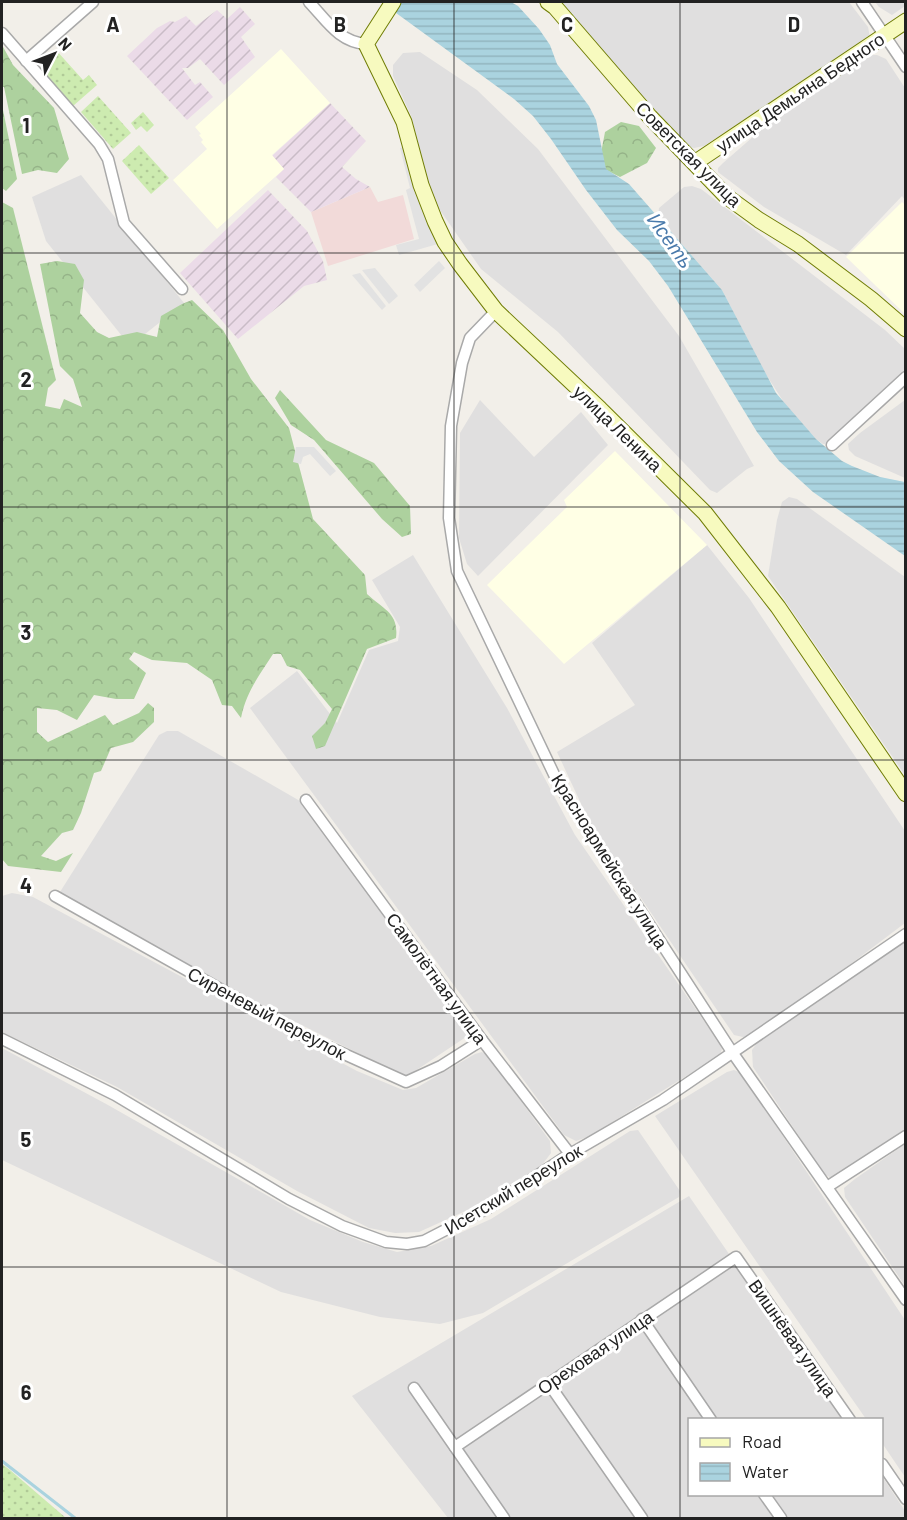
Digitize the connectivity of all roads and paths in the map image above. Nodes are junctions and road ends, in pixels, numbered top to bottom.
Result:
1 (93, 2) edge
2 (309, 2) edge
3 (393, 2) edge
4 (548, 2) edge
5 (862, 2) edge
6 (906, 21) edge
7 (2, 33) edge
8 (884, 36) junction
9 (366, 44) junction
10 (26, 61) junction
11 (906, 67) edge
12 (696, 162) junction
13 (182, 289) dead end
14 (496, 311) junction
15 (906, 329) edge
16 (906, 377) edge
17 (832, 445) dead end
18 (906, 794) edge
19 (306, 800) dead end
20 (55, 896) dead end
21 (906, 934) edge
22 (2, 1039) edge
23 (482, 1040) junction
24 (732, 1052) junction
25 (906, 1136) edge
26 (570, 1154) junction
27 (827, 1187) junction
28 (736, 1257) joint
29 (906, 1300) edge
30 (642, 1319) junction
31 (549, 1384) junction
32 (414, 1388) dead end
33 (710, 1418) edge
34 (849, 1418) edge
35 (455, 1447) junction
36 (883, 1465) edge
37 (765, 1496) edge
38 (906, 1498) edge
39 (504, 1518) edge
40 (642, 1518) edge
41 (781, 1518) edge

1 - 10 street
2 - 9 street
3 - 9 street
4 - 12 street, Советская улица
5 - 8 street
6 - 8 street, улица Демьяна Бедного
7 - 10 street
8 - 11 street
8 - 12 street, улица Демьяна Бедного
9 - 14 street, улица Ленина
10 - 13 street
12 - 15 street, Советская улица
14 - 18 street, улица Ленина
14 - 24 street, Красноармейская улица
16 - 17 street
19 - 23 street, Самолётная улица
20 - 23 street, Сиреневый переулок
21 - 24 street, Исетский переулок
22 - 26 street, Исетский переулок
23 - 26 street, Самолётная улица
24 - 26 street, Исетский переулок
24 - 27 street, Красноармейская улица
25 - 27 street
27 - 29 street, Красноармейская улица
28 - 30 street, Ореховая улица
28 - 34 street, Вишнёвая улица
30 - 31 street, Ореховая улица
30 - 33 street
31 - 35 street, Ореховая улица
31 - 40 street
32 - 35 street
35 - 39 street
36 - 38 street
37 - 41 street

